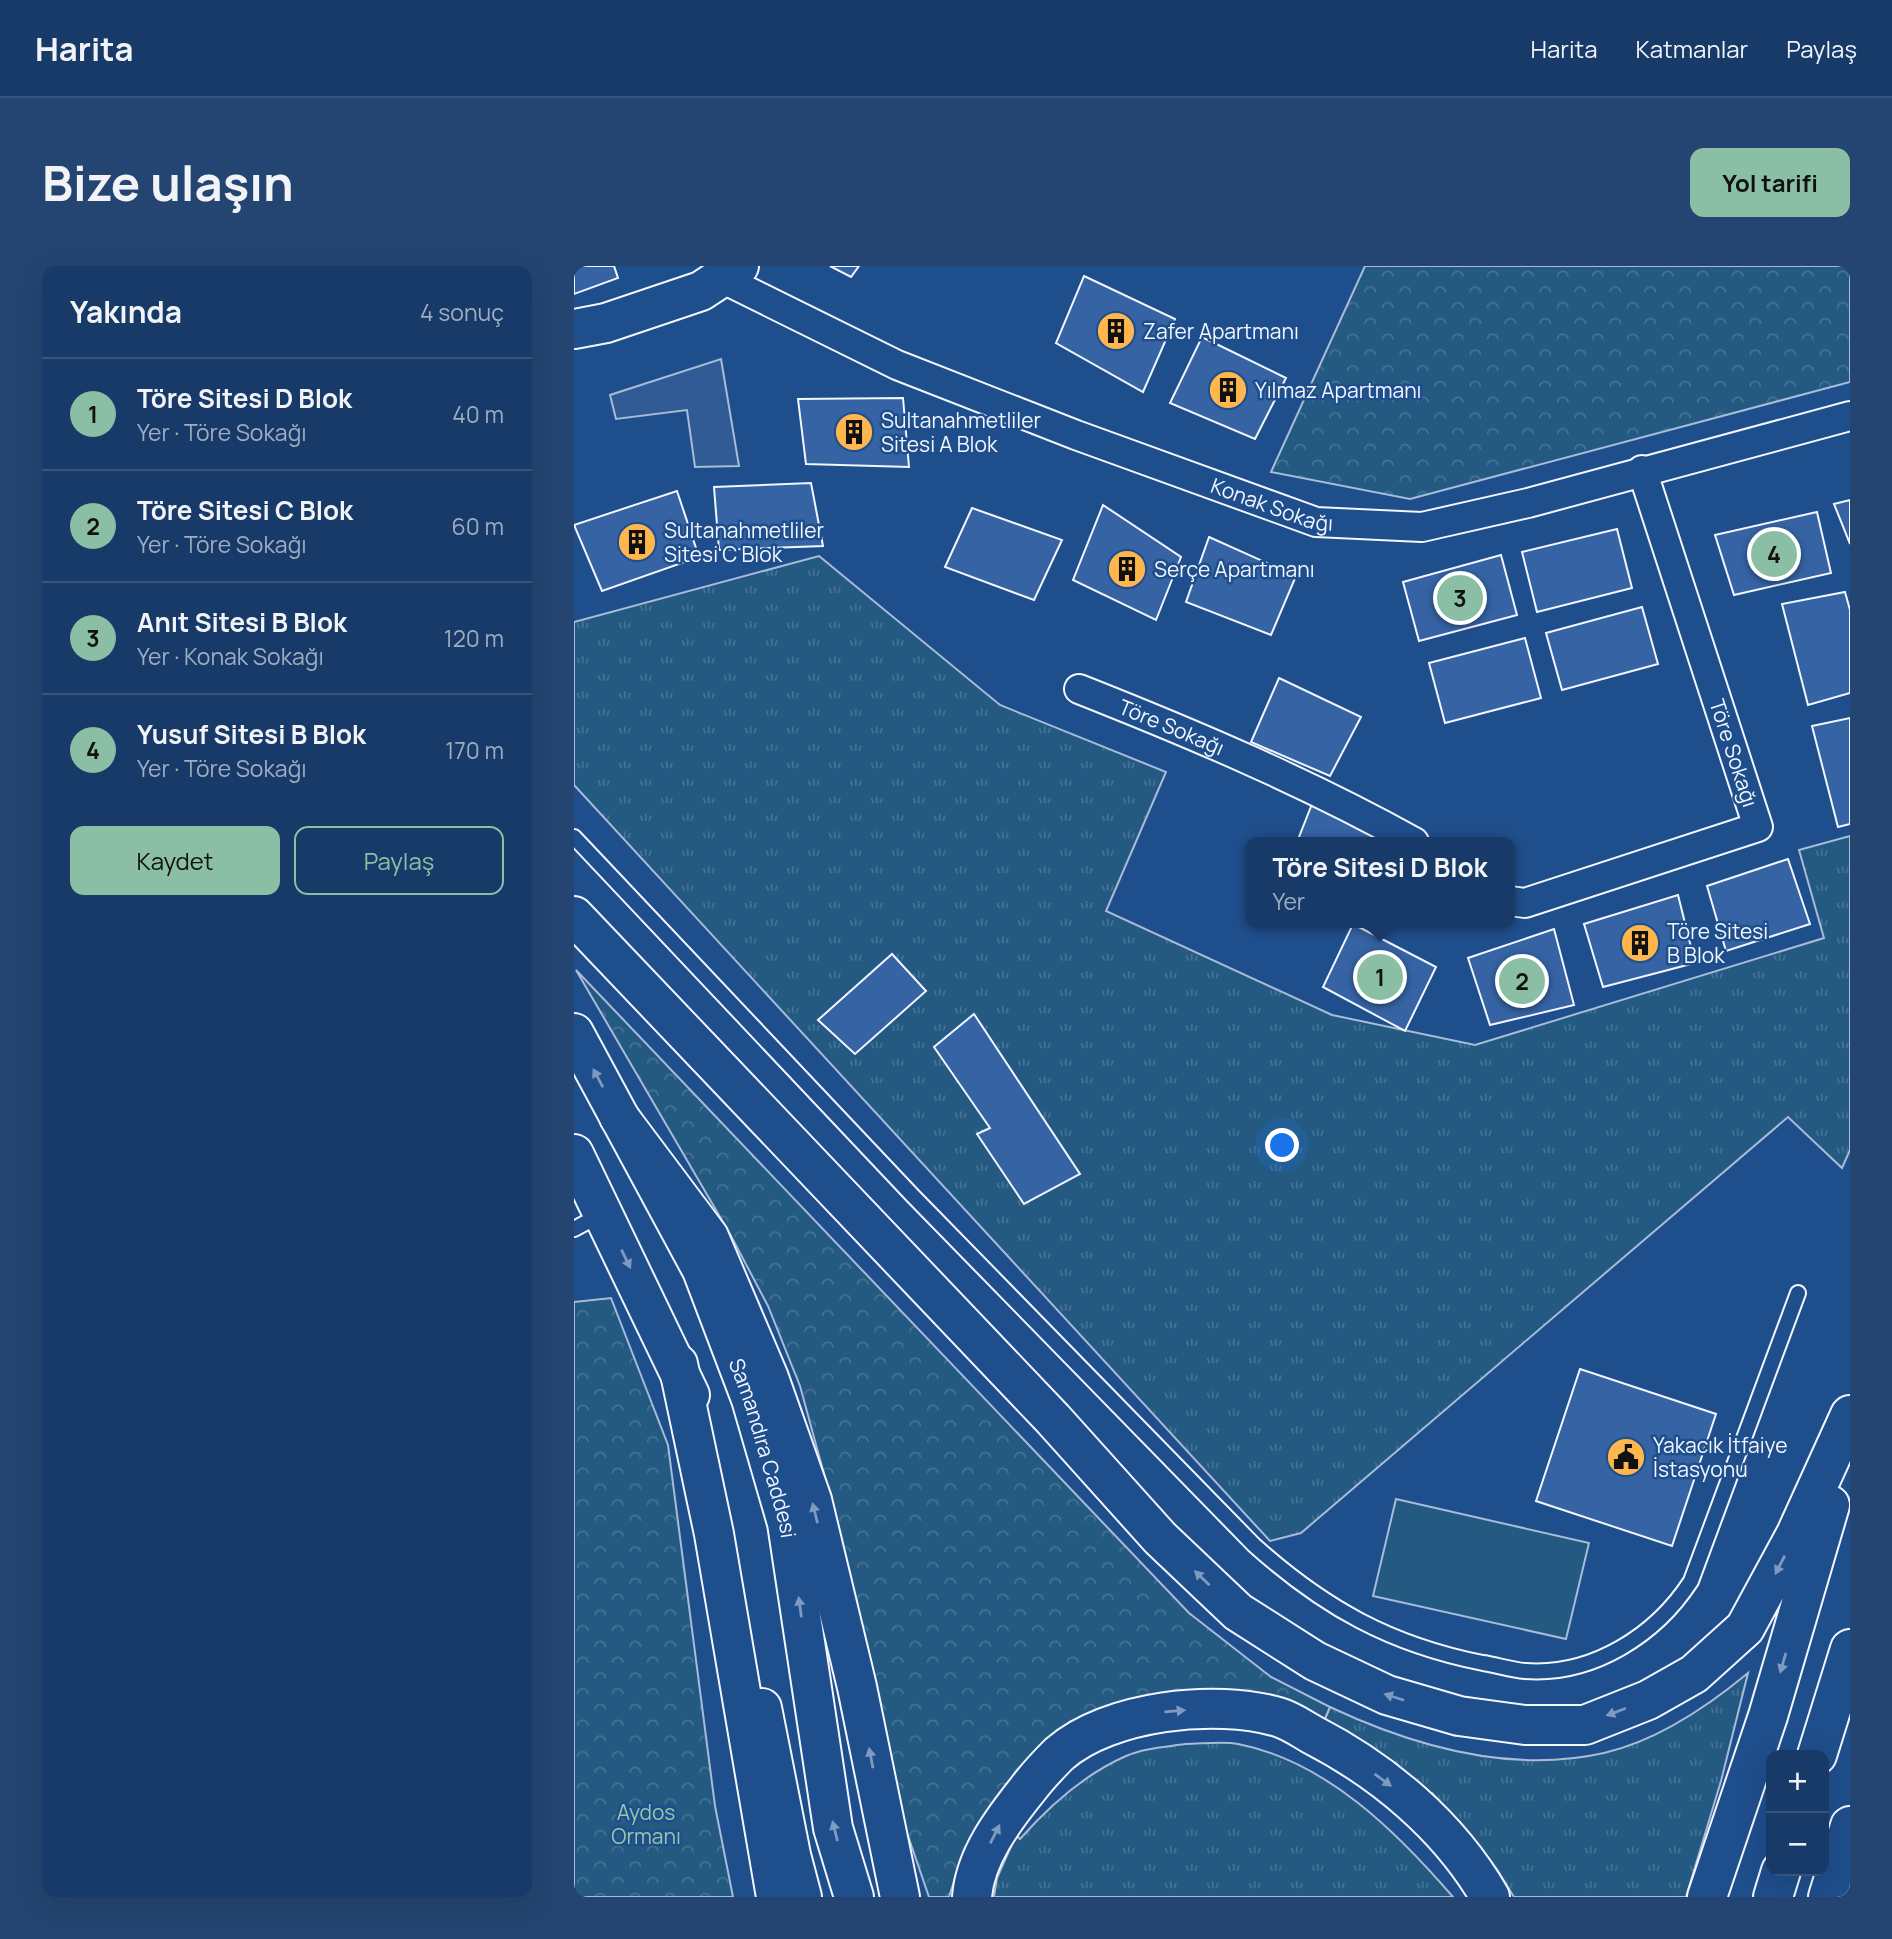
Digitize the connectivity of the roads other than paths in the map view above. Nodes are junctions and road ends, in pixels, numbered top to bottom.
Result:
1 (730, 272) edge
2 (574, 329) edge
3 (1850, 416) edge
4 (1642, 470) junction
5 (1079, 690) dead end
6 (574, 837) edge
7 (1405, 837) edge
8 (1515, 902) edge
9 (574, 916) edge
10 (574, 1033) edge
11 (619, 1117) junction
12 (574, 1154) edge
13 (589, 1221) edge
14 (1798, 1293) dead end
15 (678, 1364) junction
16 (1850, 1415) edge
17 (1850, 1432) edge
18 (1850, 1649) edge
19 (1819, 1750) edge
20 (1850, 1826) edge
21 (1779, 1876) edge
22 (776, 1897) edge
23 (802, 1897) edge
24 (853, 1897) edge
25 (900, 1897) edge
26 (972, 1897) edge
27 (1490, 1897) edge
28 (1707, 1897) edge
29 (1773, 1897) edge
30 (1828, 1897) edge

1 - 2 main road
1 - 4 street, Konak Sokağı
3 - 4 street, Konak Sokağı
4 - 8 street, Töre Sokağı
5 - 7 street, Töre Sokağı
6 - 14 lane
16 -> 9 main road
11 -> 10 main road, Samandıra Caddesi
24 -> 11 main road, Samandıra Caddesi
25 -> 11 main road
12 - 13 main road
13 -> 15 main road
15 - 22 main road
15 - 23 main road
17 -> 28 main road
18 - 19 main road
20 - 30 main road
21 - 29 main road
26 -> 27 main road

